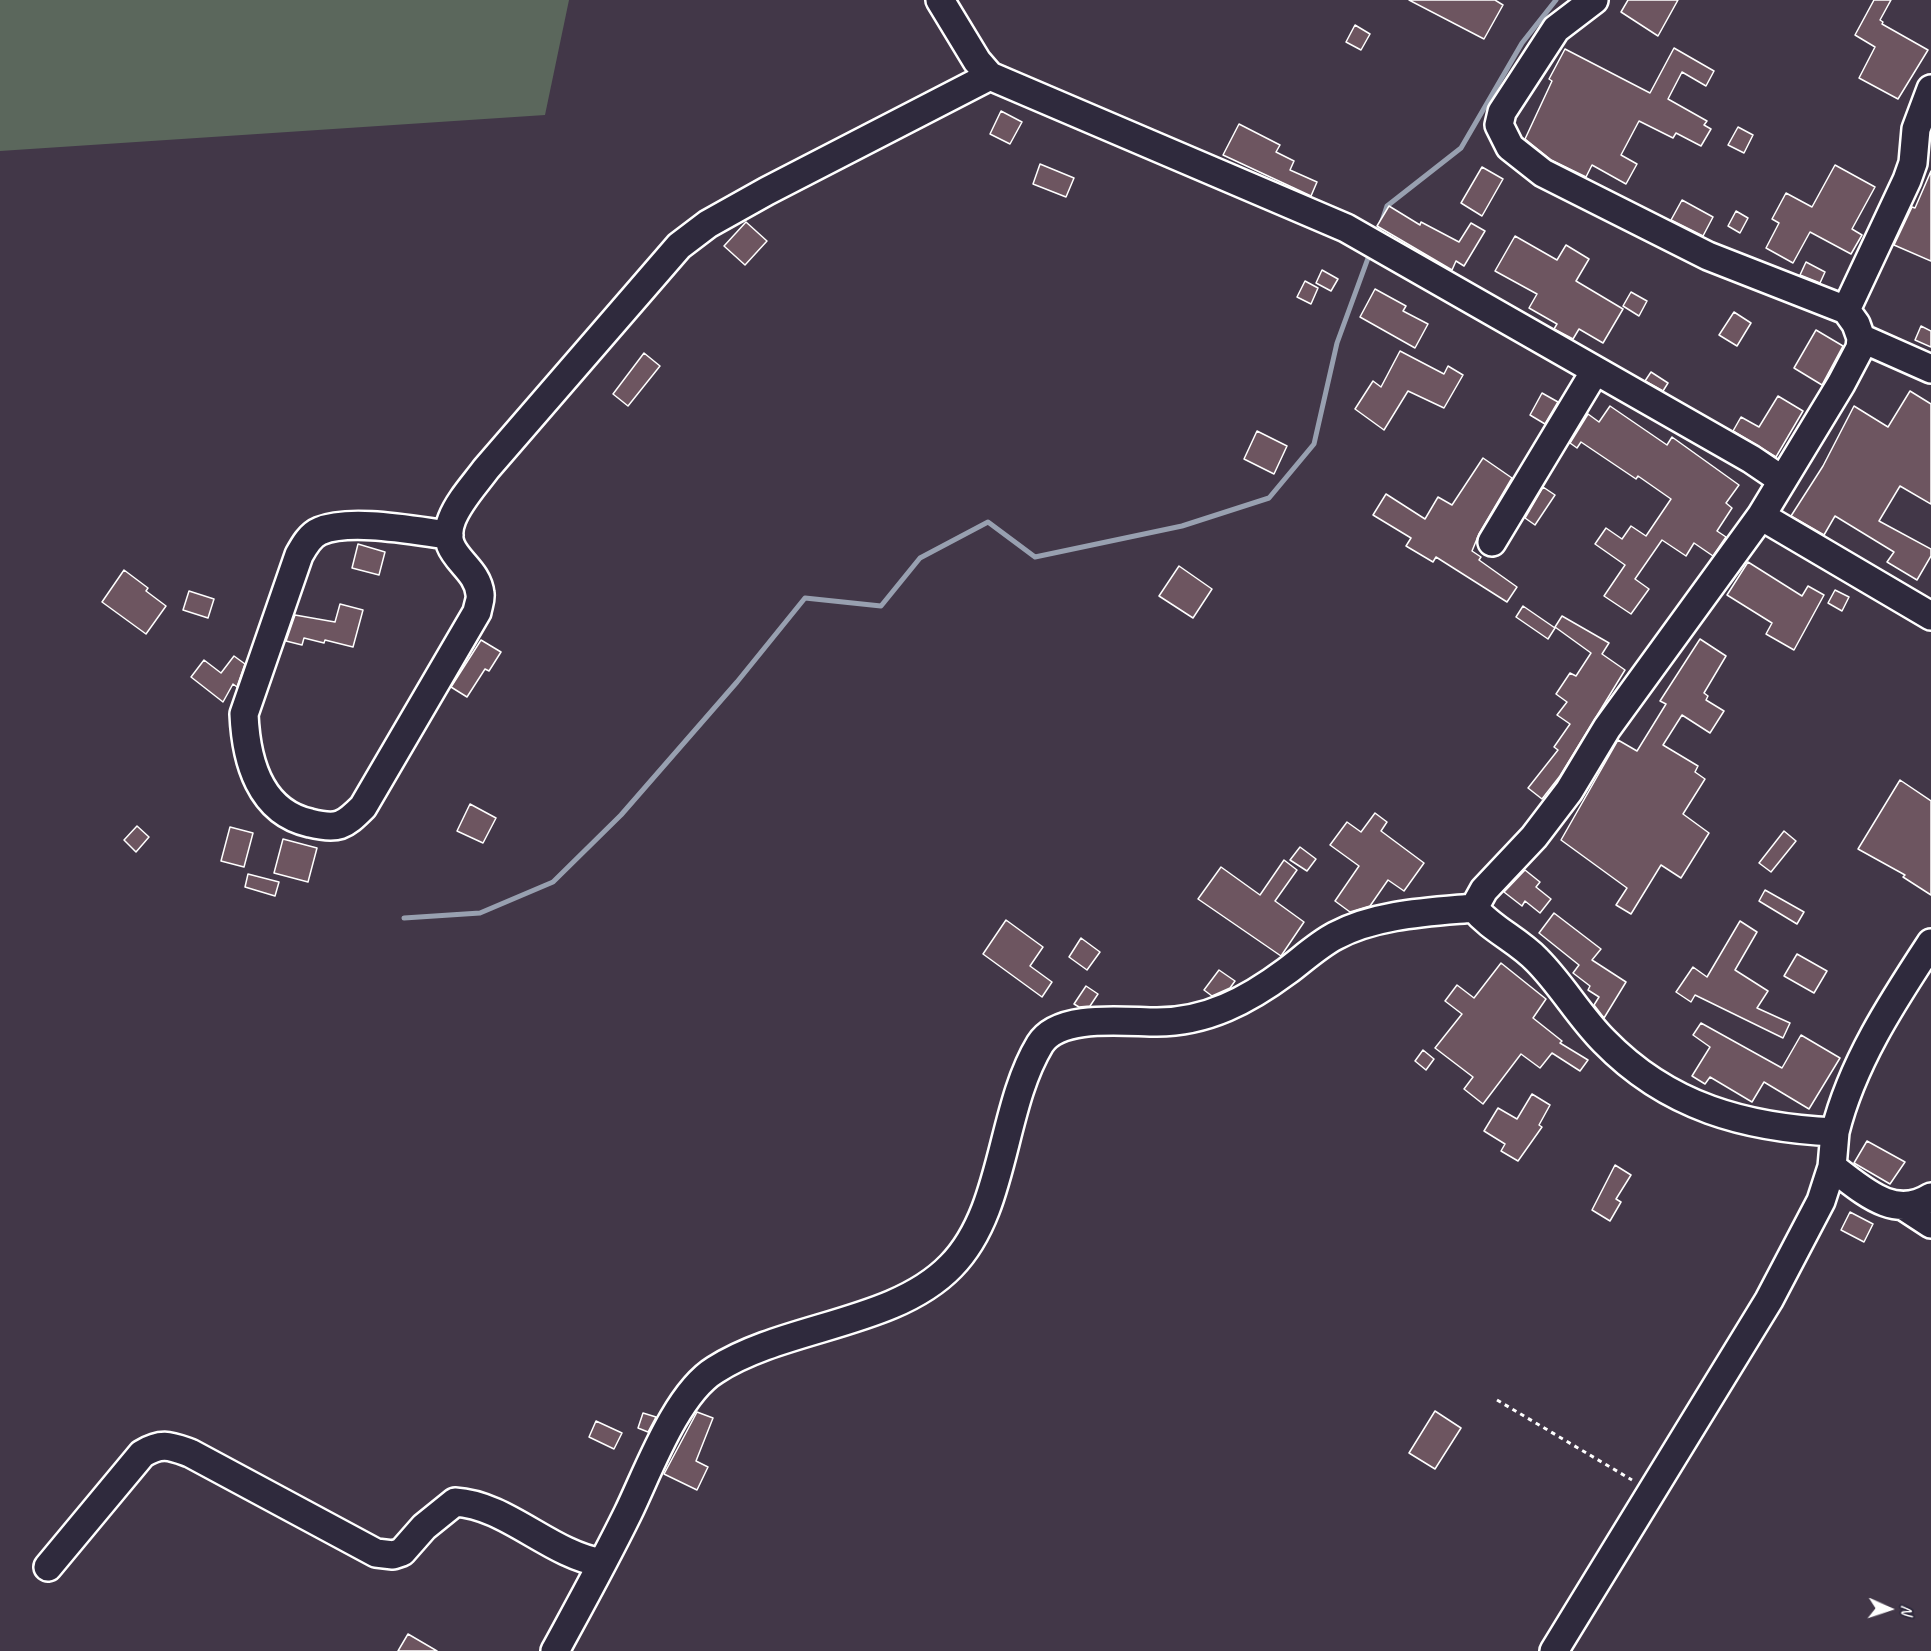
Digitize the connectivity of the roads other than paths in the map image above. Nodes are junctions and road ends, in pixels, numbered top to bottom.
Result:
1 (940, 0) edge
2 (1594, 0) edge
3 (990, 76) junction
4 (1931, 89) edge
5 (1846, 310) junction
6 (1861, 338) junction
7 (1931, 369) edge
8 (1595, 371) junction
9 (1782, 480) junction
10 (1761, 516) junction
11 (449, 535) junction
12 (1492, 542) dead end
13 (1931, 616) edge
14 (1474, 908) junction
15 (1931, 943) edge
16 (1835, 1132) junction
17 (1832, 1167) junction
18 (1931, 1197) edge
19 (1905, 1207) junction
20 (1931, 1224) edge
21 (602, 1563) junction
22 (48, 1567) dead end
23 (555, 1651) edge
24 (1554, 1651) edge

1 - 3 street
2 - 5 street
3 - 8 street
3 - 11 street
4 - 5 street
5 - 6 street
6 - 7 street
6 - 9 street
8 - 9 street
8 - 12 street
9 - 10 street
10 - 13 street
10 - 14 street
11 - 11 street
14 - 16 street
14 - 21 street
15 - 16 street
16 - 17 street
17 - 19 street
17 - 24 street
18 - 19 street
19 - 20 street
21 - 22 street
21 - 23 street

